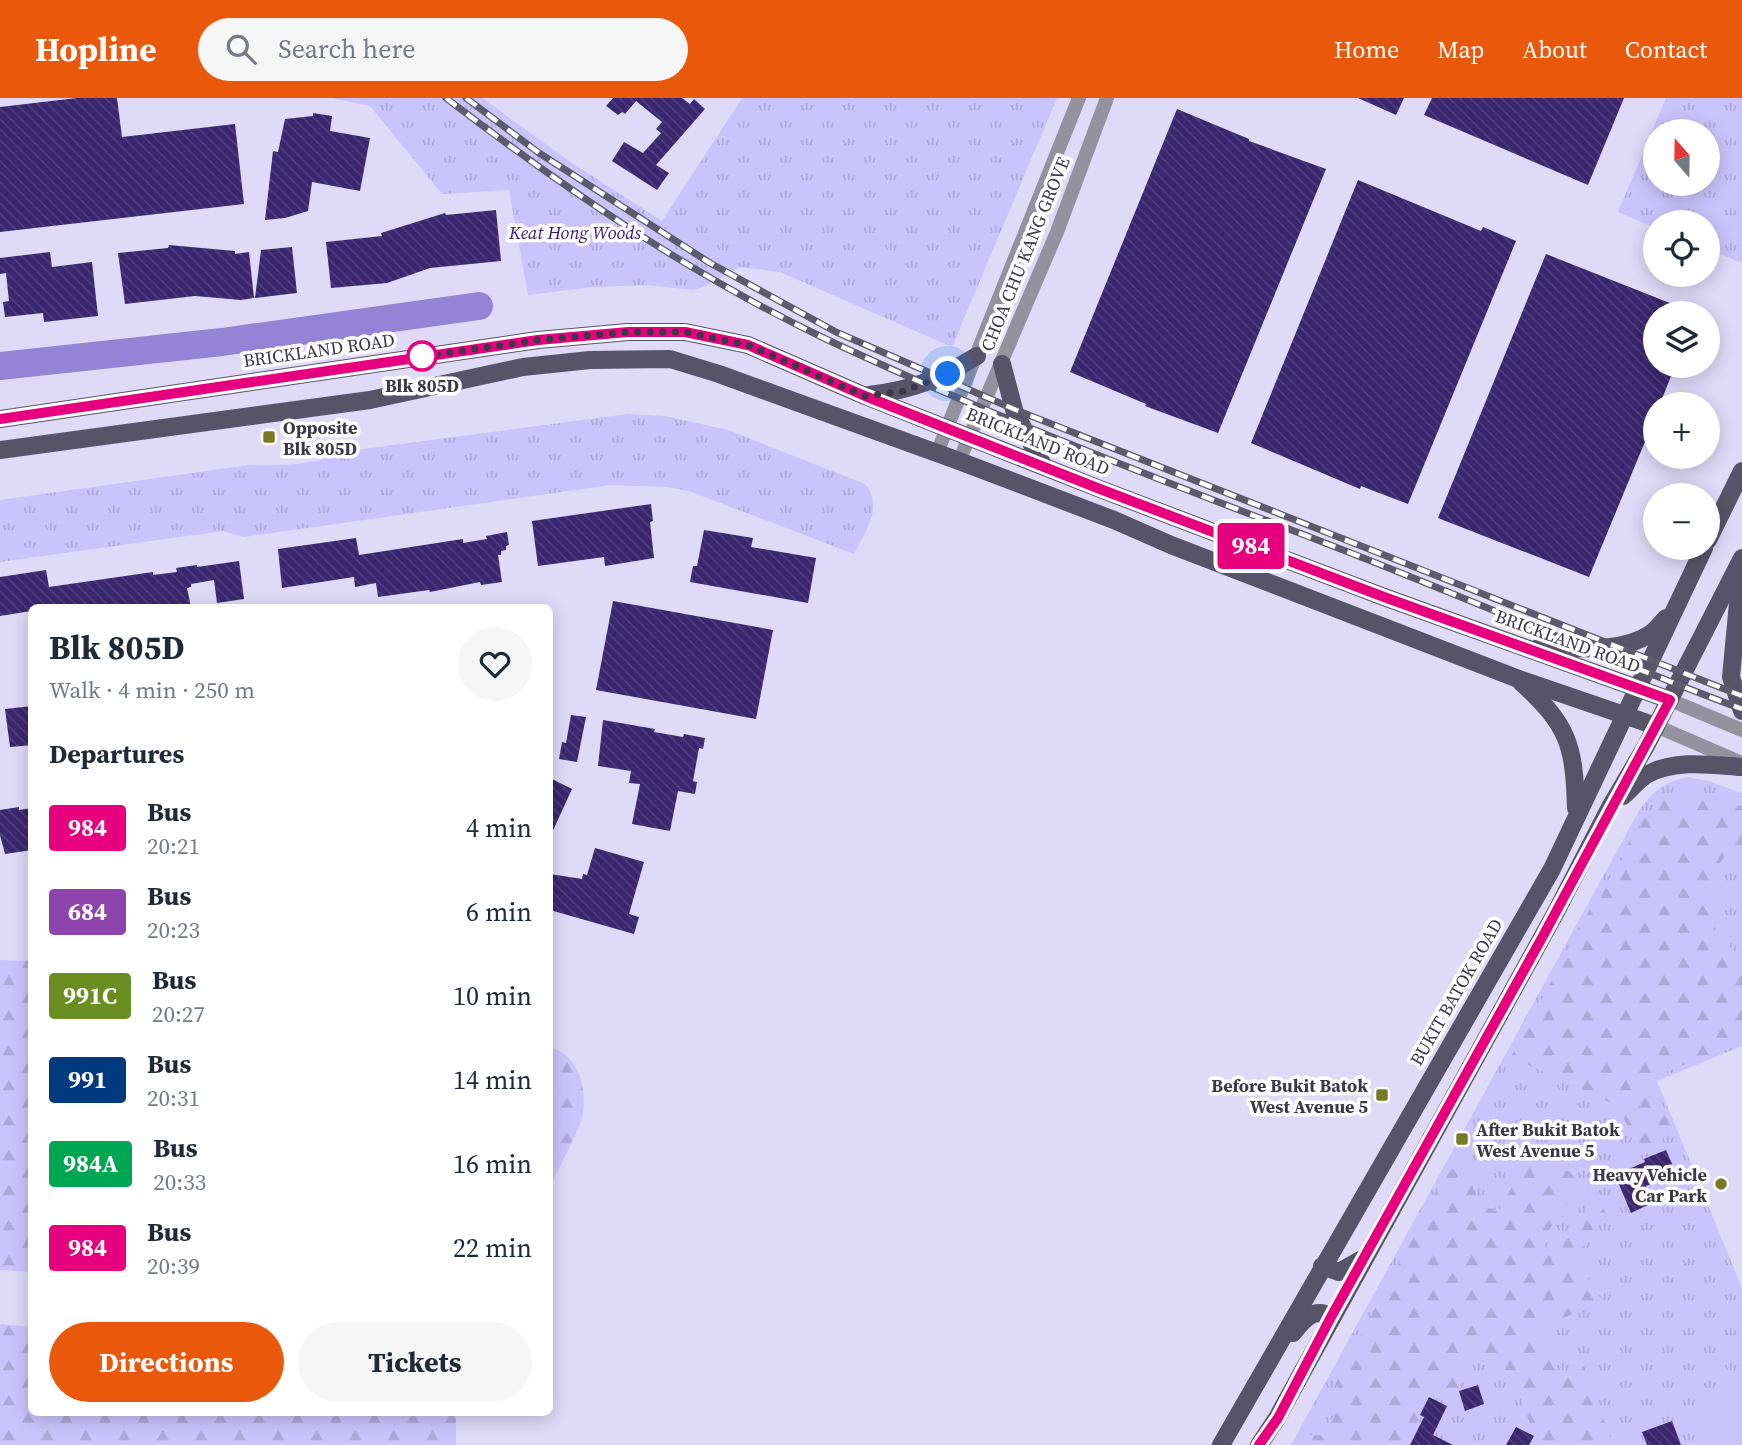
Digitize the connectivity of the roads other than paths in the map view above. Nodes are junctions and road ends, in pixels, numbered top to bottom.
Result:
1 (1079, 98) edge
2 (1107, 98) edge
3 (977, 356) junction
4 (1002, 364) junction
5 (865, 396) junction
6 (0, 419) edge
7 (947, 427) junction
8 (969, 435) junction
9 (0, 450) edge
10 (937, 453) junction
11 (960, 461) junction
12 (1043, 466) junction
13 (1742, 471) edge
14 (1720, 516) edge
15 (1742, 559) edge
16 (1698, 560) edge
17 (1671, 614) junction
18 (1528, 649) junction
19 (1516, 678) junction
20 (1636, 688) junction
21 (1670, 700) junction
22 (1742, 711) edge
23 (1623, 716) junction
24 (1656, 726) junction
25 (1742, 730) edge
26 (1742, 765) edge
27 (1610, 807) junction
28 (1576, 813) junction
29 (1365, 1257) junction
30 (1322, 1266) junction
31 (1331, 1317) junction
32 (1251, 1393) junction
33 (1221, 1445) edge
34 (1259, 1445) edge

1 - 3 street, CHOA CHU KANG GROVE
2 - 4 street, CHOA CHU KANG GROVE
3 - 5 main road
3 - 7 street, CHOA CHU KANG GROVE
4 - 8 street, CHOA CHU KANG GROVE
4 - 12 main road
5 - 6 main road, BRICKLAND ROAD
5 - 7 main road, BRICKLAND ROAD
7 - 8 main road, BRICKLAND ROAD
7 - 10 street, CHOA CHU KANG GROVE
8 - 11 street, CHOA CHU KANG GROVE
8 - 12 main road, BRICKLAND ROAD
9 - 10 main road
10 - 11 main road
11 - 19 main road
12 - 18 main road, BRICKLAND ROAD
13 - 14 main road
15 - 21 main road
15 - 22 main road
16 - 17 main road, BUKIT BATOK ROAD
17 - 18 main road
17 - 20 main road, BUKIT BATOK ROAD
18 - 20 main road, BRICKLAND ROAD
19 - 23 main road
19 - 28 main road
20 - 21 main road, BRICKLAND ROAD
20 - 23 main road, BUKIT BATOK ROAD
21 - 24 main road
21 - 25 street
23 - 24 main road
23 - 28 main road, BUKIT BATOK ROAD
24 - 26 street
24 - 27 main road
26 - 27 main road
27 - 29 main road
28 - 30 main road, BUKIT BATOK ROAD
29 - 30 main road
29 - 31 main road
30 - 32 main road, BUKIT BATOK ROAD
31 - 32 main road
31 - 34 main road
32 - 33 main road, BUKIT BATOK ROAD

